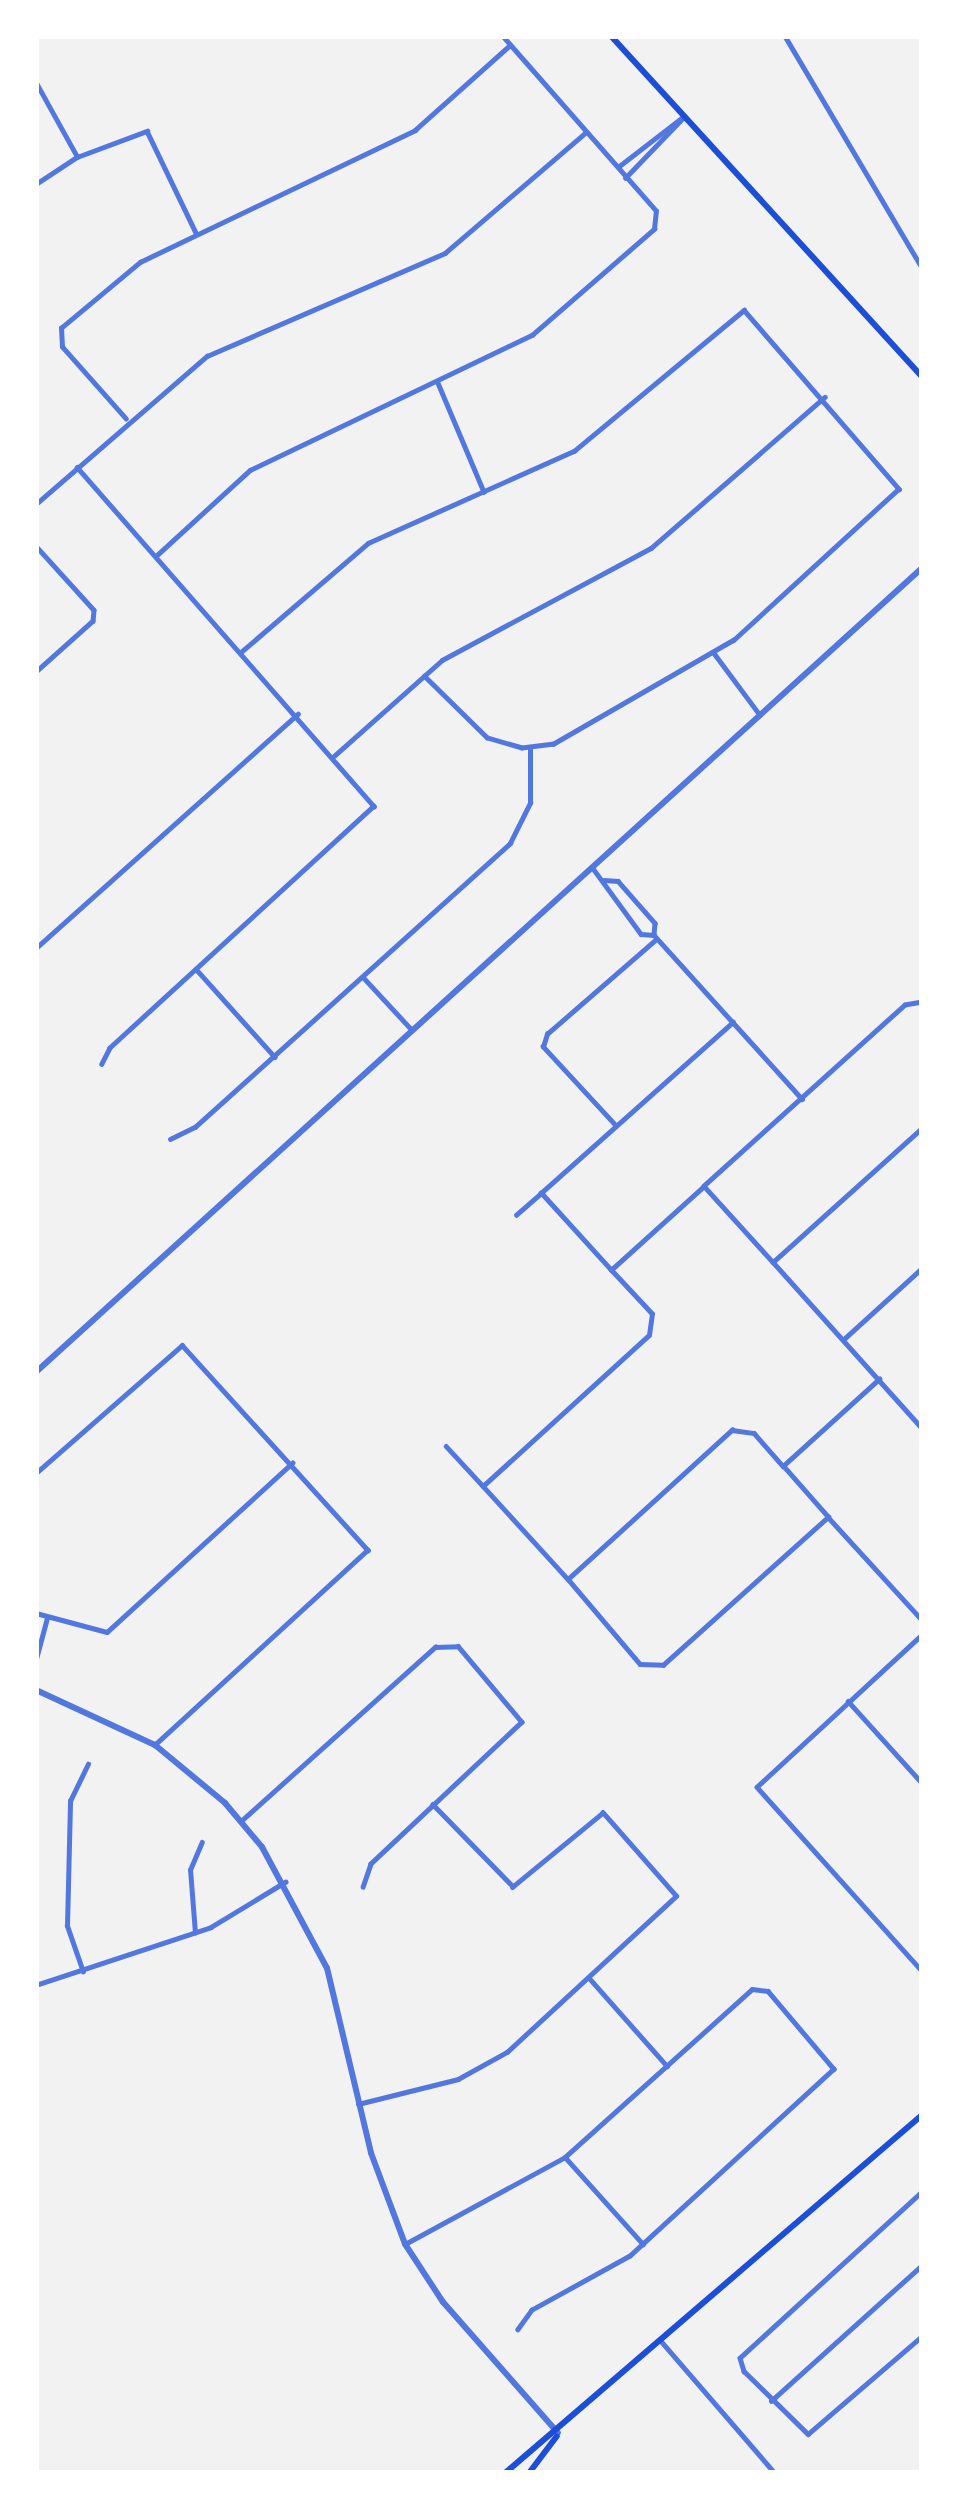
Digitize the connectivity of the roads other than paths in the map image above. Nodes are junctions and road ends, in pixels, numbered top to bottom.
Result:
1 (502, 36) edge
2 (611, 36) edge
3 (784, 36) edge
4 (510, 45) junction
5 (36, 82) edge
6 (684, 116) junction
7 (585, 133) junction
8 (77, 157) junction
9 (616, 169) junction
10 (625, 178) junction
11 (36, 184) edge
12 (196, 233) junction
13 (922, 268) edge
14 (922, 376) edge
15 (438, 383) junction
16 (826, 396) junction
17 (128, 421) junction
18 (77, 467) junction
19 (484, 492) junction
20 (36, 504) edge
21 (36, 546) edge
22 (156, 556) junction
23 (922, 568) edge
24 (241, 652) junction
25 (714, 653) junction
26 (36, 672) edge
27 (424, 676) junction
28 (298, 714) junction
29 (760, 715) junction
30 (530, 748) junction
31 (334, 755) junction
32 (592, 867) junction
33 (604, 880) junction
34 (656, 936) junction
35 (36, 948) edge
36 (196, 969) junction
37 (363, 976) junction
38 (922, 1002) edge
39 (733, 1022) junction
40 (412, 1030) junction
41 (274, 1057) junction
42 (102, 1064) dead end
43 (802, 1099) junction
44 (616, 1126) junction
45 (922, 1128) edge
46 (170, 1139) dead end
47 (704, 1186) junction
48 (541, 1193) junction
49 (516, 1215) dead end
50 (773, 1262) junction
51 (922, 1268) edge
52 (611, 1270) junction
53 (844, 1339) junction
54 (36, 1372) edge
55 (879, 1379) junction
56 (922, 1429) edge
57 (446, 1446) dead end
58 (292, 1463) junction
59 (783, 1466) junction
60 (36, 1474) edge
61 (483, 1486) junction
62 (828, 1517) junction
63 (568, 1580) junction
64 (36, 1612) edge
65 (48, 1616) junction
66 (922, 1621) edge
67 (922, 1634) edge
68 (36, 1659) edge
69 (36, 1690) edge
70 (848, 1701) junction
71 (155, 1745) junction
72 (88, 1764) dead end
73 (922, 1783) edge
74 (434, 1805) junction
75 (240, 1821) junction
76 (202, 1842) dead end
77 (285, 1882) junction
78 (363, 1887) dead end
79 (195, 1933) junction
80 (922, 1971) edge
81 (83, 1972) junction
82 (590, 1978) junction
83 (36, 1985) edge
84 (667, 2066) junction
85 (358, 2104) junction
86 (922, 2115) edge
87 (565, 2157) junction
88 (922, 2192) edge
89 (644, 2244) junction
90 (405, 2245) junction
91 (922, 2265) edge
92 (518, 2329) dead end
93 (922, 2336) edge
94 (660, 2340) junction
95 (771, 2401) junction
96 (558, 2433) junction
97 (505, 2473) edge
98 (530, 2473) edge
99 (775, 2473) edge

1 - 4 street
2 - 6 main road
3 - 13 street
4 - 7 street
4 - 12 street
5 - 8 street
6 - 9 street
6 - 10 street
6 - 14 main road
7 - 9 street
7 - 17 street
8 - 11 street
8 - 12 street
9 - 10 street
10 - 15 street
12 - 17 street
15 - 19 street
15 - 22 street
16 - 19 street
16 - 25 street
16 - 27 street
17 - 18 street
18 - 20 street
18 - 22 street
19 - 24 street
21 - 26 street
22 - 24 street
23 - 29 street
24 - 28 street
25 - 29 street
25 - 30 street
27 - 30 street
27 - 31 street
28 - 31 street
28 - 35 street
29 - 32 street
30 - 37 street
31 - 36 street
32 - 33 street
32 - 40 street
33 - 34 street
33 - 34 street
34 - 39 street
34 - 44 street
36 - 41 street
36 - 42 street
37 - 40 street
37 - 41 street
38 - 43 street
39 - 43 street
39 - 44 street
40 - 54 street
41 - 46 street
43 - 47 street
44 - 48 street
45 - 50 street
47 - 50 street
47 - 52 street
48 - 49 street
48 - 52 street
50 - 53 street
51 - 53 street
52 - 61 street
53 - 55 street
55 - 56 street
55 - 59 street
57 - 61 street
58 - 60 street
58 - 65 street
58 - 71 street
59 - 62 street
59 - 63 street
61 - 63 street
62 - 63 street
62 - 66 street
64 - 65 street
65 - 68 street
67 - 70 street
69 - 71 street
70 - 73 street
70 - 80 street
71 - 75 street
72 - 81 street
74 - 75 street
74 - 78 street
74 - 82 street
75 - 77 street
76 - 79 street
77 - 79 street
77 - 85 street
79 - 81 street
81 - 83 street
82 - 84 street
82 - 85 street
84 - 87 street
84 - 89 street
85 - 90 street
86 - 94 main road
87 - 89 street
87 - 90 street
88 - 95 street
89 - 92 street
90 - 96 street
91 - 95 street
93 - 95 street
94 - 96 main road
94 - 99 street
96 - 97 main road
96 - 98 main road

